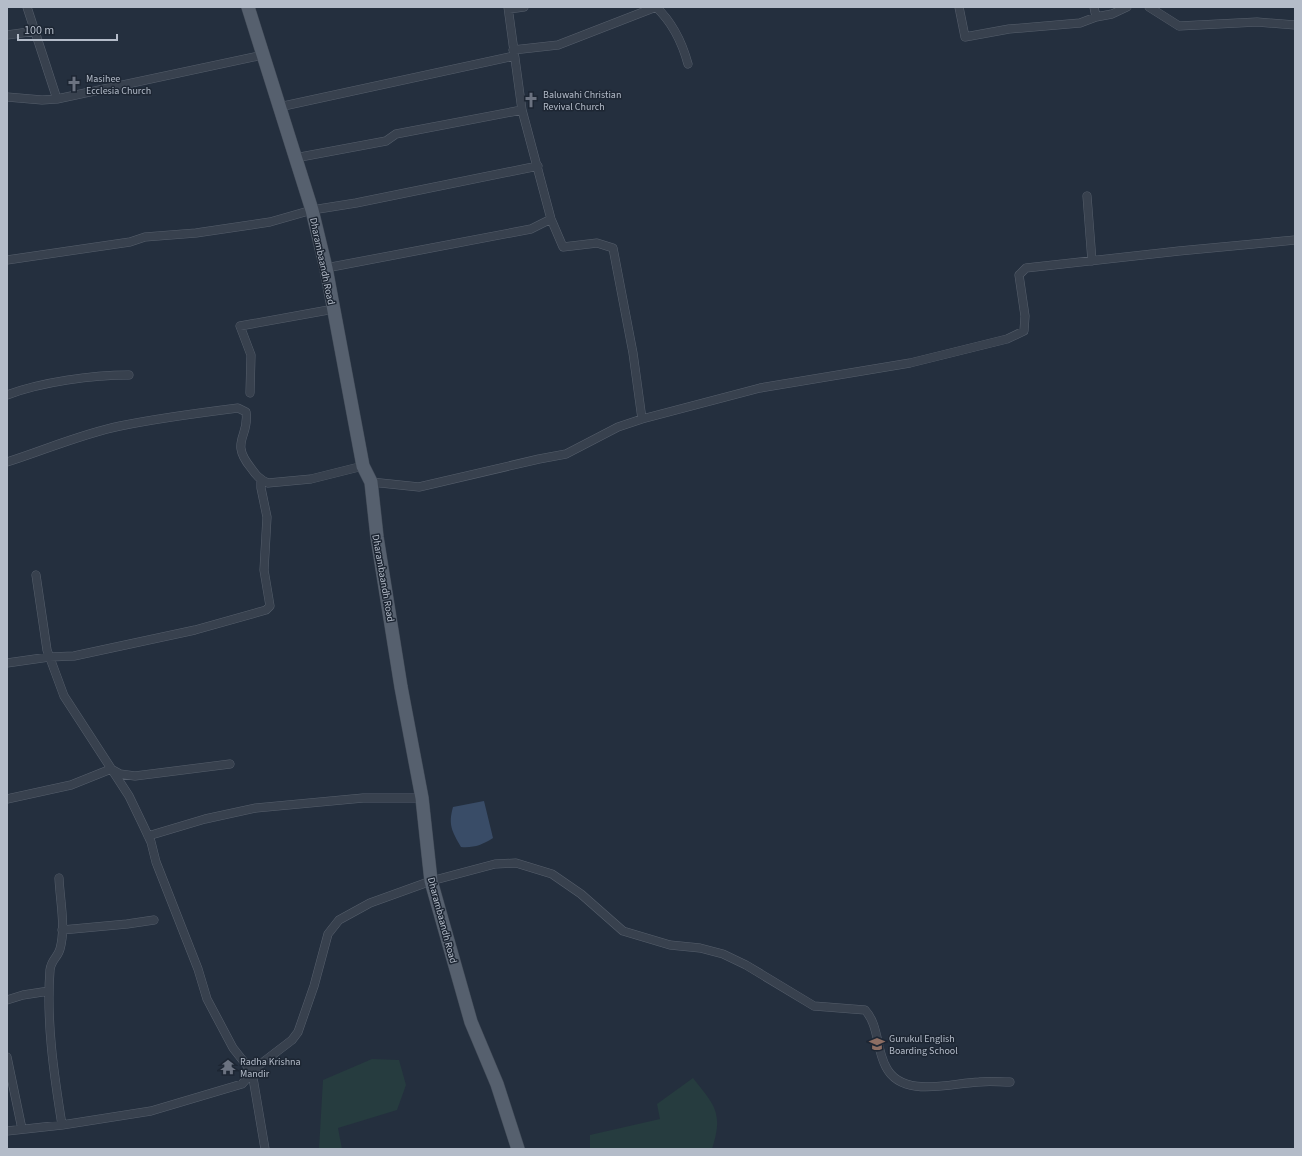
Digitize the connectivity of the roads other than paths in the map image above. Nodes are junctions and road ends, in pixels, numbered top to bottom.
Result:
1 (27, 7) edge
2 (248, 7) edge
3 (524, 7) edge
4 (656, 7) edge
5 (959, 7) edge
6 (1094, 7) edge
7 (1127, 7) edge
8 (1149, 7) edge
9 (508, 8) edge
10 (1096, 17) junction
11 (1295, 25) edge
12 (36, 31) junction
13 (7, 35) edge
14 (513, 53) junction
15 (263, 55) junction
16 (688, 64) dead end
17 (7, 97) edge
18 (57, 99) junction
19 (279, 107) junction
20 (522, 110) junction
21 (295, 158) junction
22 (538, 166) junction
23 (1087, 196) dead end
24 (312, 210) junction
25 (551, 219) junction
26 (1295, 240) edge
27 (7, 260) edge
28 (1092, 261) junction
29 (326, 268) junction
30 (334, 309) junction
31 (128, 375) dead end
32 (250, 393) dead end
33 (7, 395) edge
34 (642, 419) junction
35 (7, 462) edge
36 (363, 466) junction
37 (261, 480) junction
38 (371, 482) junction
39 (36, 575) dead end
40 (49, 657) junction
41 (7, 663) edge
42 (230, 764) dead end
43 (111, 769) junction
44 (422, 798) junction
45 (7, 800) edge
46 (148, 836) junction
47 (59, 878) dead end
48 (431, 881) junction
49 (154, 920) dead end
50 (62, 930) junction
51 (49, 991) junction
52 (7, 1000) edge
53 (7, 1057) edge
54 (252, 1072) junction
55 (1010, 1082) dead end
56 (62, 1125) junction
57 (22, 1129) junction
58 (7, 1131) edge
59 (265, 1149) edge
60 (518, 1149) edge

1 - 12 street
2 - 15 main road, Dharambaandh Road
3 - 9 street
4 - 14 street
4 - 16 street
5 - 10 street
6 - 10 street
7 - 10 street
8 - 11 street
9 - 14 street
12 - 13 street
12 - 18 street
14 - 19 street
14 - 20 street
15 - 18 street
15 - 19 main road, Dharambaandh Road
17 - 18 street
19 - 21 main road, Dharambaandh Road
20 - 21 street
20 - 22 street
21 - 24 main road, Dharambaandh Road
22 - 24 street
22 - 25 street
23 - 28 street
24 - 27 street
24 - 29 main road, Dharambaandh Road
25 - 29 street
25 - 34 street
26 - 28 street
28 - 34 street
29 - 30 main road, Dharambaandh Road
30 - 32 street
30 - 36 main road, Dharambaandh Road
31 - 33 street
34 - 38 street
35 - 37 street
36 - 37 street
36 - 38 main road, Dharambaandh Road
37 - 40 street
38 - 44 main road, Dharambaandh Road
39 - 40 street
40 - 41 street
40 - 43 street
42 - 43 street
43 - 45 street
43 - 46 street
44 - 46 street
44 - 48 main road, Dharambaandh Road
46 - 54 street
47 - 50 street
48 - 54 street
48 - 55 street
48 - 60 main road, Dharambaandh Road
49 - 50 street
50 - 51 street
51 - 52 street
51 - 56 street
53 - 57 street
54 - 56 street
54 - 59 street
56 - 57 street
57 - 58 street

